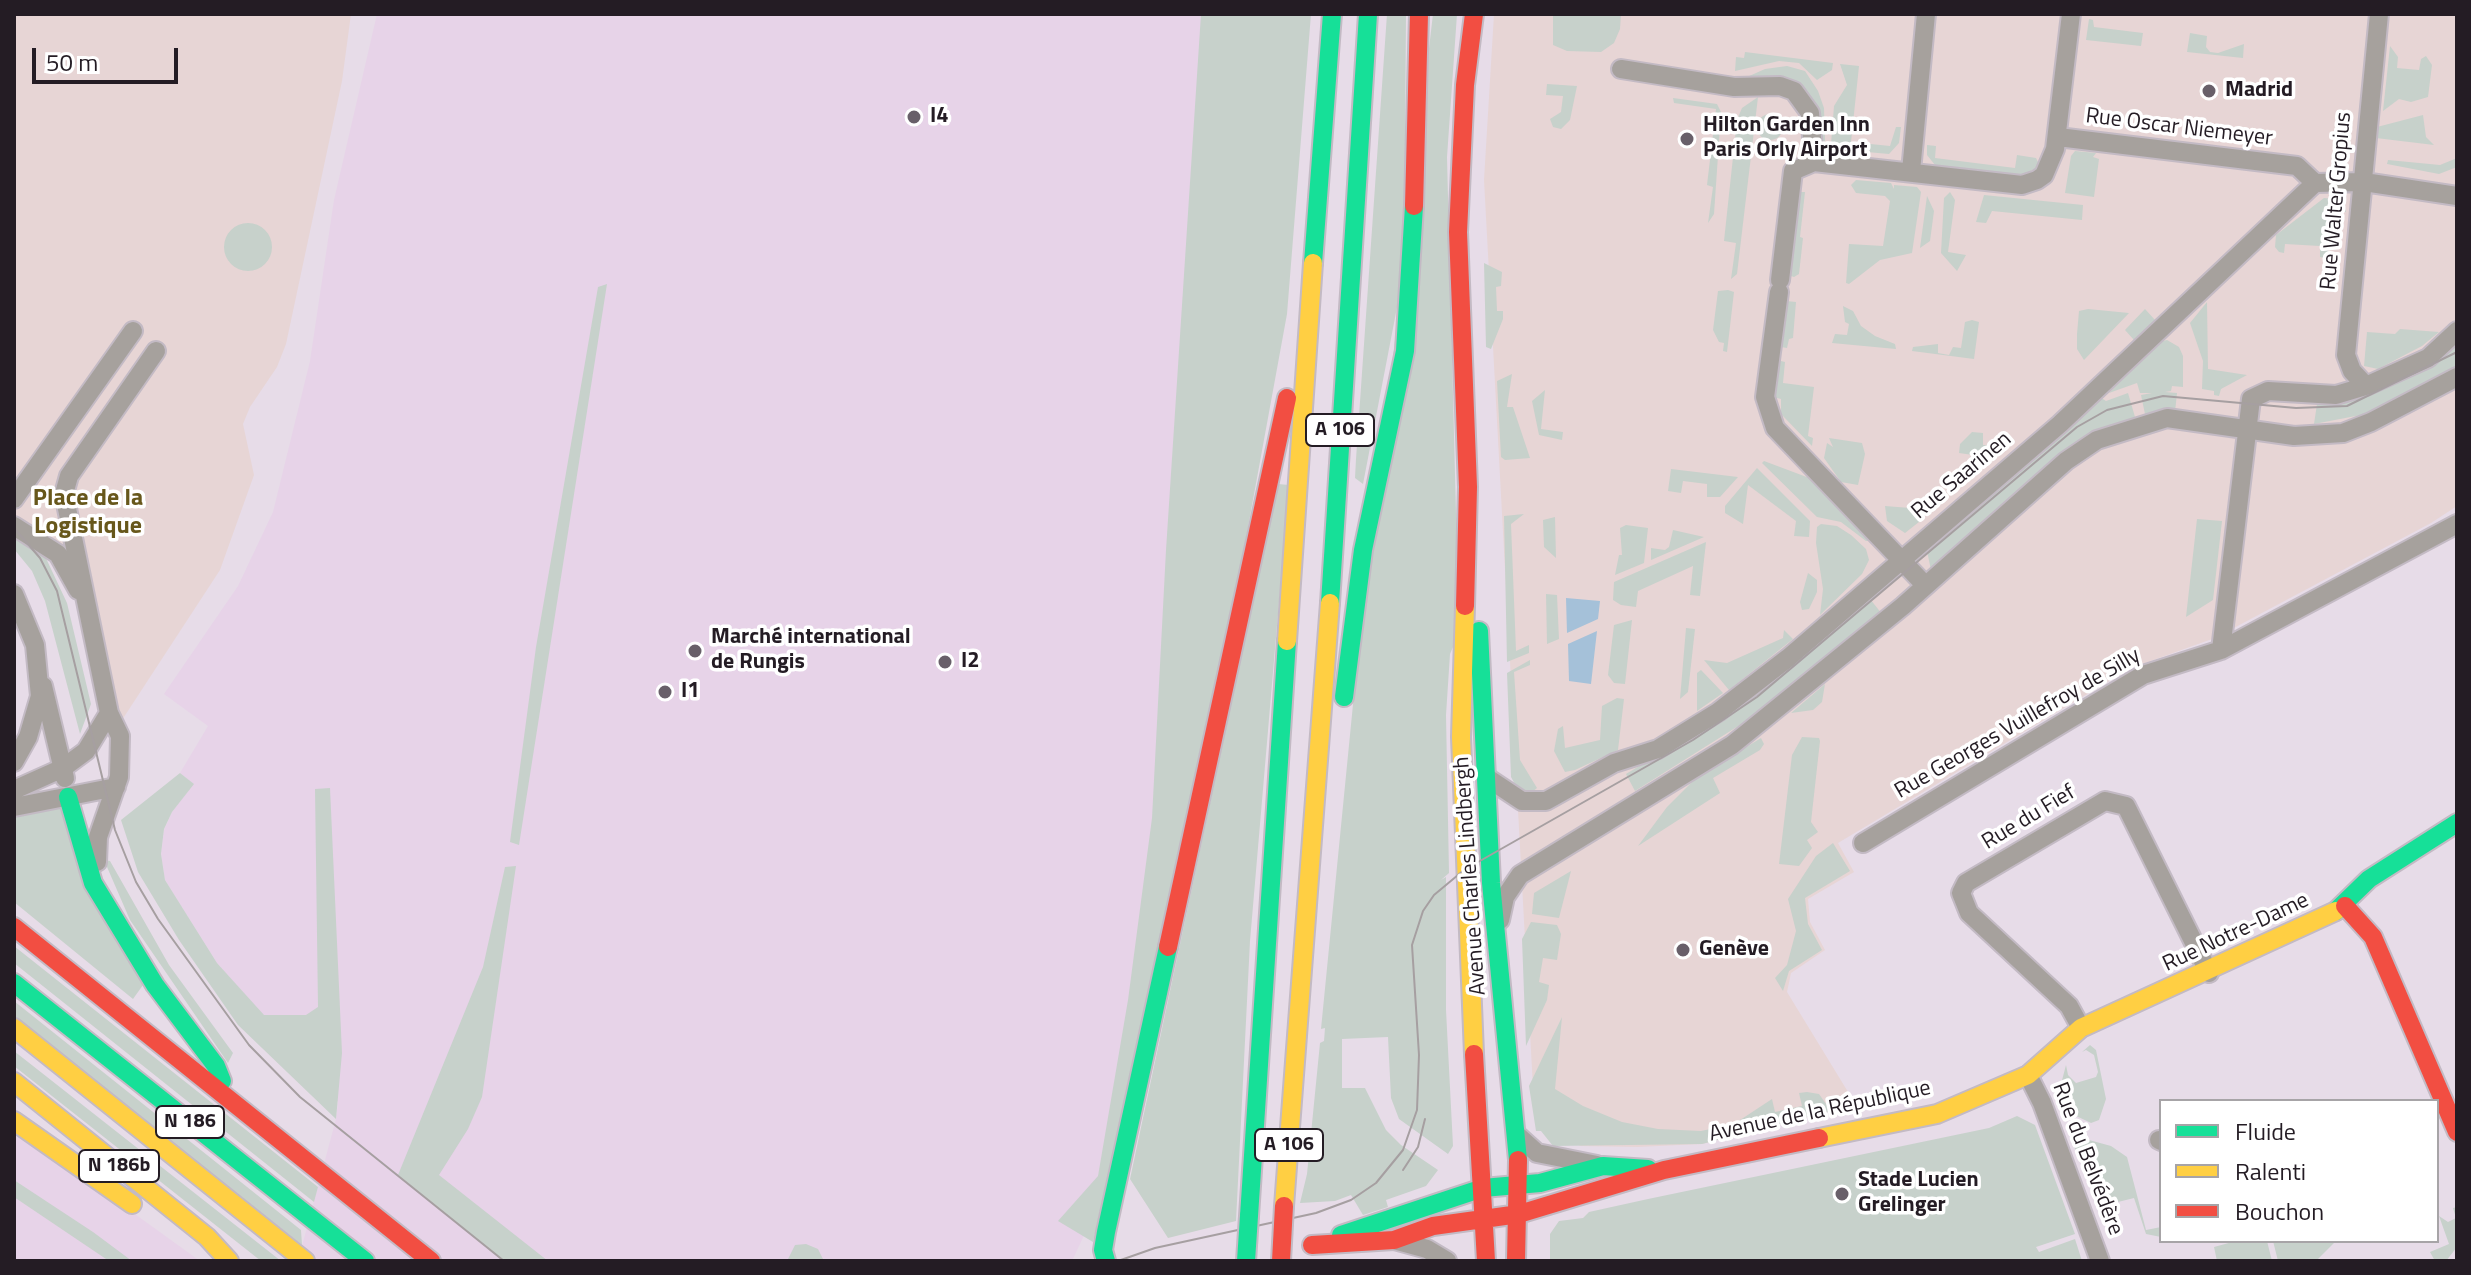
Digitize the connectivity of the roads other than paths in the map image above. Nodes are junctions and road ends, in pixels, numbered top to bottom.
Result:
1 (1332, 14) edge
2 (1368, 14) edge
3 (1419, 14) edge
4 (1474, 14) edge
5 (1926, 14) edge
6 (2071, 14) edge
7 (2379, 14) edge
8 (1621, 69) dead end
9 (2058, 137) junction
10 (1814, 162) junction
11 (1911, 171) junction
12 (2364, 182) junction
13 (2315, 183) junction
14 (2457, 196) edge
15 (133, 331) dead end
16 (2457, 331) edge
17 (156, 351) dead end
18 (1305, 364) junction
19 (2457, 377) edge
20 (2366, 386) junction
21 (2247, 430) junction
22 (1468, 487) junction
23 (14, 499) edge
24 (2457, 524) edge
25 (14, 526) edge
26 (1902, 558) junction
27 (1925, 585) junction
28 (14, 594) edge
29 (83, 600) junction
30 (2221, 650) junction
31 (39, 669) junction
32 (1343, 708) dead end
33 (109, 713) junction
34 (1339, 740) dead end
35 (14, 762) edge
36 (63, 768) junction
37 (1486, 777) junction
38 (116, 787) junction
39 (14, 790) edge
40 (68, 797) junction
41 (14, 807) edge
42 (2457, 823) edge
43 (1863, 843) dead end
44 (1314, 846) junction
45 (2345, 906) junction
46 (14, 927) edge
47 (1498, 929) junction
48 (129, 943) junction
49 (2209, 973) junction
50 (14, 983) edge
51 (14, 1028) edge
52 (2081, 1028) junction
53 (2028, 1075) junction
54 (14, 1082) edge
55 (224, 1094) junction
56 (14, 1121) edge
57 (2457, 1132) edge
58 (1517, 1135) junction
59 (1603, 1166) junction
60 (1664, 1170) junction
61 (1520, 1184) junction
62 (1483, 1188) junction
63 (1519, 1214) junction
64 (1485, 1218) junction
65 (1394, 1240) junction
66 (1312, 1245) junction
67 (1103, 1257) edge
68 (224, 1258) edge
69 (305, 1261) edge
70 (365, 1261) edge
71 (431, 1261) edge
72 (1246, 1261) edge
73 (1281, 1261) edge
74 (1447, 1261) edge
75 (1486, 1261) edge
76 (1516, 1261) edge
77 (2100, 1261) edge

1 - 18 main road, A 106
2 - 44 main road, A 106
3 - 32 main road
4 - 22 main road, Avenue Charles Lindbergh
5 - 11 street
6 - 9 street, Rue Oscar Niemeyer
7 - 12 street, Rue Walter Gropius
8 - 10 street
9 - 11 street
9 - 13 street, Rue Oscar Niemeyer
10 - 11 street
10 - 26 street
12 - 13 street
12 - 14 street
12 - 20 street, Rue Walter Gropius
13 - 26 street, Rue Saarinen
15 - 23 street
16 - 20 street
17 - 29 street
18 - 67 main road
18 - 72 main road, A 106, bridge
19 - 21 street
20 - 21 street
21 - 27 street
21 - 30 street
22 - 37 main road, Avenue Charles Lindbergh
22 - 62 main road, Avenue Charles Lindbergh
24 - 30 street, Rue Georges Vuillefroy de Silly
25 - 29 street
26 - 27 street
26 - 37 street, Rue Saarinen
27 - 47 street
28 - 31 street
29 - 33 street
30 - 43 street, Rue Georges Vuillefroy de Silly
31 - 35 street
31 - 36 street
33 - 36 street
33 - 38 street
34 - 44 main road
36 - 39 street
36 - 40 street
37 - 47 main road, Avenue Charles Lindbergh
38 - 40 street
38 - 48 street
40 - 41 street
40 - 48 main road
42 - 45 main road, Rue Notre-Dame
44 - 73 main road, A 106, bridge
45 - 49 main road, Rue Notre-Dame
45 - 57 main road
46 - 55 main road
47 - 58 main road, Avenue Charles Lindbergh
48 - 55 main road
49 - 52 main road, Rue Notre-Dame
49 - 52 street, Rue du Fief
50 - 70 main road, N 186
51 - 69 main road, N 186
52 - 53 main road, Rue Notre-Dame
53 - 60 main road, Avenue de la République
53 - 77 street, Rue du Belvédère
54 - 68 main road, N 186b
55 - 71 main road
56 - 68 main road
58 - 59 street, Avenue de la République
58 - 61 main road, Avenue Charles Lindbergh
59 - 60 main road, Avenue de la République
59 - 61 main road, Avenue de la République
60 - 63 main road, Avenue de la République
61 - 62 main road, Avenue de la République
61 - 63 main road, Avenue Charles Lindbergh
62 - 64 main road, Avenue Charles Lindbergh
62 - 66 main road, Avenue de la République
63 - 64 main road, Avenue de la République
63 - 76 main road, Avenue Charles Lindbergh
64 - 65 main road, Avenue de la République
64 - 75 main road, Avenue Charles Lindbergh
65 - 66 main road, Avenue de la République
65 - 74 street
66 - 72 main road

